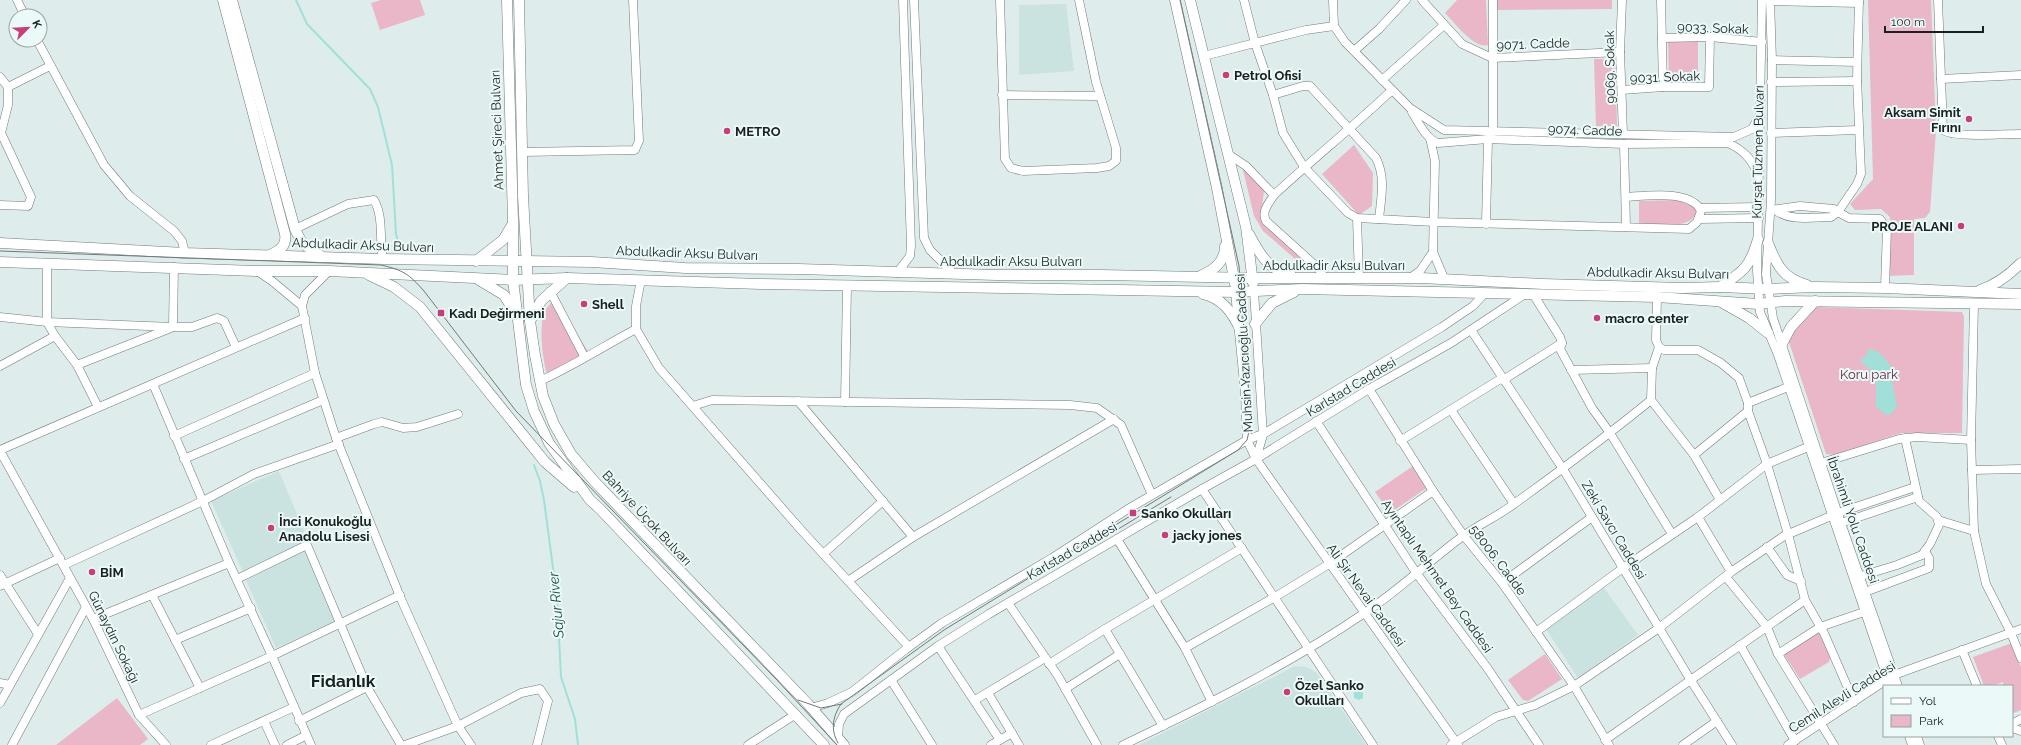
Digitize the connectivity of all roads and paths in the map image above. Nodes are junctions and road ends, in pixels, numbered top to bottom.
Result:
1 (223, 0) edge
2 (232, 0) edge
3 (507, 0) edge
4 (519, 0) edge
5 (633, 0) edge
6 (903, 0) edge
7 (914, 0) edge
8 (1000, 0) edge
9 (1079, 0) edge
10 (1190, 0) edge
11 (1244, 0) edge
12 (1333, 0) edge
13 (1406, 0) edge
14 (1422, 0) edge
15 (1493, 0) edge
16 (1622, 0) edge
17 (1661, 0) edge
18 (1768, 0) edge
19 (1938, 0) edge
20 (1175, 2) edge
21 (1859, 2) edge
22 (1444, 25) junction
23 (1334, 26) junction
24 (1662, 38) junction
25 (1710, 38) junction
26 (1762, 42) junction
27 (1255, 43) junction
28 (41, 48) edge
29 (1354, 51) junction
30 (1620, 52) junction
31 (1204, 56) junction
32 (1492, 58) junction
33 (1772, 60) junction
34 (1857, 62) junction
35 (50, 66) junction
36 (2021, 75) edge
37 (0, 77) edge
38 (1941, 79) junction
39 (1382, 80) junction
40 (1857, 81) junction
41 (1770, 82) junction
42 (8, 87) junction
43 (1663, 87) junction
44 (1392, 90) junction
45 (1622, 90) junction
46 (1002, 95) junction
47 (1273, 95) junction
48 (1100, 96) junction
49 (1410, 108) junction
50 (1761, 113) junction
51 (1350, 129) junction
52 (1440, 129) junction
53 (1858, 130) junction
54 (0, 133) edge
55 (1771, 133) junction
56 (1623, 134) junction
57 (2021, 134) edge
58 (1490, 135) junction
59 (1430, 138) junction
60 (1443, 143) junction
61 (1624, 144) junction
62 (522, 152) junction
63 (1228, 154) junction
64 (1435, 161) junction
65 (1304, 167) junction
66 (1760, 178) junction
67 (1274, 195) junction
68 (1626, 196) junction
69 (0, 205) edge
70 (1758, 207) junction
71 (1700, 208) junction
72 (1773, 210) junction
73 (1838, 212) junction
74 (1356, 218) junction
75 (1759, 218) junction
76 (1378, 219) junction
77 (1699, 219) junction
78 (513, 221) junction
79 (1434, 222) junction
80 (1486, 224) junction
81 (1224, 226) junction
82 (1626, 227) junction
83 (1246, 228) junction
84 (924, 232) junction
85 (297, 233) junction
86 (911, 233) junction
87 (1758, 239) junction
88 (286, 241) junction
89 (0, 243) edge
90 (1768, 243) junction
91 (1433, 252) junction
92 (184, 253) junction
93 (269, 256) junction
94 (321, 256) junction
95 (383, 260) junction
96 (512, 260) junction
97 (528, 260) junction
98 (476, 261) junction
99 (0, 262) edge
100 (47, 263) junction
101 (2021, 263) edge
102 (174, 267) junction
103 (257, 271) junction
104 (329, 271) junction
105 (366, 273) junction
106 (897, 273) junction
107 (954, 274) junction
108 (474, 277) junction
109 (1196, 277) junction
110 (567, 278) junction
111 (1235, 278) junction
112 (1253, 278) junction
113 (1305, 278) junction
114 (1325, 278) junction
115 (1359, 278) junction
116 (1410, 278) junction
117 (1444, 278) junction
118 (528, 279) junction
119 (512, 280) junction
120 (641, 280) junction
121 (847, 286) junction
122 (1720, 287) junction
123 (1815, 287) junction
124 (1885, 288) junction
125 (1302, 289) junction
126 (1762, 289) junction
127 (550, 291) junction
128 (1194, 291) junction
129 (1254, 291) junction
130 (1235, 292) junction
131 (1972, 292) junction
132 (1484, 294) junction
133 (1529, 294) junction
134 (2021, 294) edge
135 (1657, 297) junction
136 (1719, 301) junction
137 (1815, 301) junction
138 (1758, 304) junction
139 (1770, 304) junction
140 (1974, 304) junction
141 (2021, 304) edge
142 (302, 306) junction
143 (516, 315) junction
144 (0, 317) edge
145 (305, 318) junction
146 (530, 321) junction
147 (47, 322) junction
148 (1255, 324) junction
149 (173, 328) junction
150 (636, 329) junction
151 (1240, 329) junction
152 (1471, 330) junction
153 (1768, 333) junction
154 (55, 336) junction
155 (1562, 343) junction
156 (1782, 344) junction
157 (236, 347) junction
158 (1659, 347) junction
159 (584, 356) junction
160 (1, 364) edge
161 (77, 365) junction
162 (1652, 368) junction
163 (1571, 370) junction
164 (315, 373) junction
165 (1503, 379) junction
166 (540, 381) junction
167 (153, 384) junction
168 (1788, 387) junction
169 (1369, 389) junction
170 (323, 400) junction
171 (1651, 400) junction
172 (798, 401) junction
173 (845, 402) junction
174 (693, 406) junction
175 (98, 407) junction
176 (1748, 407) junction
177 (1451, 410) junction
178 (458, 414) dead end
179 (1114, 419) junction
180 (1316, 421) junction
181 (1610, 433) junction
182 (1263, 435) junction
183 (174, 436) junction
184 (1905, 438) junction
185 (1246, 440) junction
186 (1971, 440) junction
187 (338, 441) junction
188 (1400, 441) junction
189 (1808, 447) junction
190 (0, 450) edge
191 (1694, 455) junction
192 (184, 459) junction
193 (1256, 459) junction
194 (1821, 463) junction
195 (1767, 464) junction
196 (1563, 469) junction
197 (2021, 469) edge
198 (1972, 470) junction
199 (1915, 487) junction
200 (1202, 489) junction
201 (1433, 491) junction
202 (1152, 495) junction
203 (1918, 497) junction
204 (590, 500) junction
205 (1720, 500) junction
206 (203, 501) junction
207 (883, 501) junction
208 (1514, 504) junction
209 (1835, 515) junction
210 (1592, 517) junction
211 (1698, 517) junction
212 (1938, 520) junction
213 (1841, 523) junction
214 (1384, 524) junction
215 (1974, 531) junction
216 (1672, 534) junction
217 (1788, 534) junction
218 (1464, 536) junction
219 (913, 537) junction
220 (1118, 539) junction
221 (1767, 547) junction
222 (1242, 548) junction
223 (1925, 552) junction
224 (823, 554) junction
225 (62, 561) junction
226 (230, 563) junction
227 (1329, 564) junction
228 (1623, 568) junction
229 (1417, 574) junction
230 (0, 575) edge
231 (1728, 575) junction
232 (1861, 576) junction
233 (70, 578) junction
234 (237, 579) junction
235 (848, 581) junction
236 (1801, 581) junction
237 (1502, 583) junction
238 (3, 585) edge
239 (1865, 592) junction
240 (152, 595) junction
241 (400, 595) junction
242 (1275, 597) junction
243 (1155, 599) junction
244 (1805, 600) junction
245 (1008, 603) junction
246 (86, 607) junction
247 (251, 608) junction
248 (1864, 612) junction
249 (1365, 614) junction
250 (93, 619) junction
251 (340, 625) junction
252 (1767, 627) junction
253 (1820, 627) junction
254 (1659, 628) junction
255 (1105, 629) junction
256 (2021, 629) edge
257 (1536, 632) junction
258 (2011, 632) junction
259 (38, 634) junction
260 (175, 640) junction
261 (938, 646) junction
262 (1740, 646) junction
263 (908, 647) junction
264 (1185, 648) junction
265 (1310, 649) junction
266 (1962, 650) junction
267 (1120, 654) junction
268 (1778, 654) junction
269 (272, 656) junction
270 (2021, 658) edge
271 (1047, 661) junction
272 (1690, 679) junction
273 (891, 680) junction
274 (1891, 680) edge
275 (0, 683) edge
276 (10, 685) junction
277 (1978, 685) edge
278 (1574, 686) junction
279 (367, 687) junction
280 (200, 688) junction
281 (1065, 689) junction
282 (988, 693) junction
283 (975, 700) junction
284 (1212, 702) junction
285 (1854, 702) junction
286 (0, 703) edge
287 (294, 708) junction
288 (811, 708) junction
289 (1517, 711) junction
290 (796, 714) junction
291 (138, 715) junction
292 (1717, 720) junction
293 (264, 721) junction
294 (299, 721) junction
295 (1822, 723) junction
296 (458, 726) junction
297 (1163, 726) junction
298 (1012, 733) junction
299 (305, 736) junction
300 (1000, 740) junction
301 (841, 742) edge
302 (1607, 743) edge
303 (1792, 743) edge
304 (162, 744) edge
305 (1455, 744) edge
306 (12, 745) edge
307 (211, 745) edge
308 (275, 745) edge
309 (287, 745) edge
310 (310, 745) edge
311 (400, 745) edge
312 (405, 745) edge
313 (471, 745) edge
314 (537, 745) edge
315 (748, 745) edge
316 (824, 745) edge
317 (932, 745) edge
318 (991, 745) edge
319 (1019, 745) edge
320 (1097, 745) edge
321 (1123, 745) edge
322 (1373, 745) edge
323 (1539, 745) edge
324 (1683, 745) edge
325 (1732, 745) edge
326 (1834, 745) edge

1 - 88 main road
2 - 85 main road
3 - 78 main road, Ahmet Şireci Bulvarı
4 - 62 main road, Bahriye Üçok Bulvarı
5 - 62 street
6 - 86 street
7 - 84 street
8 - 46 street
9 - 48 street
10 - 31 main road, Muhsin Yazıcıoğlu Caddesi
11 - 27 street
12 - 23 street
13 - 29 street
14 - 22 street, 9071. Cadde
15 - 32 street
16 - 30 street, 9069. Sokak
17 - 24 street
18 - 21 street
18 - 26 street, Kürşat Tüzmen Bulvarı
18 - 33 street, Kürşat Tüzmen Bulvarı
19 - 38 street
20 - 81 main road, Muhsin Yazıcıoğlu Caddesi
21 - 34 street
22 - 32 street, 9071. Cadde
22 - 39 street
23 - 27 street
23 - 29 street
24 - 25 street, 9033. Sokak
24 - 43 street
25 - 26 street, 9033. Sokak
25 - 43 street, 9031. Sokak
26 - 50 street, Kürşat Tüzmen Bulvarı
27 - 31 street
27 - 47 street
28 - 35 street
29 - 39 street
30 - 32 street, 9071. Cadde
30 - 45 street, 9069. Sokak
31 - 63 main road, Muhsin Yazıcıoğlu Caddesi
32 - 58 street
33 - 34 street
33 - 41 street, Kürşat Tüzmen Bulvarı
34 - 40 street
35 - 42 street
35 - 92 street
36 - 38 street
37 - 42 street
38 - 57 street
39 - 44 street
40 - 41 street
40 - 53 street
41 - 55 street, Kürşat Tüzmen Bulvarı
42 - 54 street
43 - 45 street, 9031. Sokak
44 - 49 street
44 - 51 street
45 - 56 street, 9069. Sokak
46 - 48 street
46 - 48 street
47 - 51 street
47 - 65 street
49 - 52 street
49 - 59 street
50 - 56 street, 9074. Cadde
50 - 66 street, Kürşat Tüzmen Bulvarı
51 - 65 street
51 - 76 street
52 - 58 street, 9074. Cadde
52 - 59 street
52 - 60 street
53 - 55 street
53 - 73 street
54 - 69 street
55 - 72 street, Kürşat Tüzmen Bulvarı
56 - 58 street, 9074. Cadde
58 - 60 street, 9074. Cadde
58 - 61 street, 9074. Cadde
58 - 80 street
59 - 60 street, 9074. Cadde
59 - 64 street
60 - 64 street
61 - 66 street, 9074. Cadde
61 - 68 street
62 - 97 main road, Bahriye Üçok Bulvarı
63 - 67 street
63 - 83 main road, Muhsin Yazıcıoğlu Caddesi
64 - 79 street
65 - 67 street
65 - 74 street
66 - 70 street, Kürşat Tüzmen Bulvarı
67 - 114 street
68 - 71 street
68 - 82 street
70 - 71 street
70 - 75 street, Kürşat Tüzmen Bulvarı
71 - 77 street
72 - 73 street
72 - 90 street, Kürşat Tüzmen Bulvarı
73 - 124 street
74 - 76 street
74 - 115 street
75 - 77 street
75 - 87 street, Kürşat Tüzmen Bulvarı
76 - 79 street
77 - 82 street
78 - 96 main road, Ahmet Şireci Bulvarı
78 - 98 main road
79 - 80 street
79 - 91 street
80 - 82 street
81 - 109 main road
81 - 111 main road, Muhsin Yazıcıoğlu Caddesi
83 - 112 main road, Muhsin Yazıcıoğlu Caddesi
83 - 113 main road
84 - 86 street
84 - 107 street
85 - 88 main road
85 - 94 main road
85 - 95 street
86 - 106 street
87 - 122 main road
87 - 126 street, Kürşat Tüzmen Bulvarı
88 - 93 main road
89 - 92 main road, Abdulkadir Aksu Bulvarı
90 - 123 main road
90 - 126 street, Kürşat Tüzmen Bulvarı
91 - 116 street
91 - 117 street
92 - 93 main road, Abdulkadir Aksu Bulvarı
93 - 94 main road, Abdulkadir Aksu Bulvarı
94 - 95 main road, Abdulkadir Aksu Bulvarı
95 - 98 main road, Abdulkadir Aksu Bulvarı
96 - 97 main road, Abdulkadir Aksu Bulvarı
96 - 98 main road, Abdulkadir Aksu Bulvarı
96 - 119 main road, Bahriye Üçok Bulvarı
97 - 106 main road, Abdulkadir Aksu Bulvarı
97 - 118 main road, Bahriye Üçok Bulvarı
99 - 100 main road, Abdulkadir Aksu Bulvarı
100 - 102 main road, Abdulkadir Aksu Bulvarı
100 - 147 street
101 - 131 main road
102 - 103 main road, Abdulkadir Aksu Bulvarı
102 - 149 street
103 - 104 main road, Abdulkadir Aksu Bulvarı
103 - 142 street
104 - 105 main road, Abdulkadir Aksu Bulvarı
104 - 142 street
105 - 108 main road, Abdulkadir Aksu Bulvarı
105 - 204 main road
106 - 107 main road, Abdulkadir Aksu Bulvarı
107 - 109 main road, Abdulkadir Aksu Bulvarı
108 - 119 main road, Abdulkadir Aksu Bulvarı
108 - 143 main road
109 - 111 main road, Abdulkadir Aksu Bulvarı
110 - 118 main road, Abdulkadir Aksu Bulvarı
110 - 120 main road, Abdulkadir Aksu Bulvarı
110 - 127 main road
111 - 112 main road, Abdulkadir Aksu Bulvarı
111 - 130 main road, Muhsin Yazıcıoğlu Caddesi
112 - 113 main road, Abdulkadir Aksu Bulvarı
112 - 129 main road, Muhsin Yazıcıoğlu Caddesi
113 - 114 main road, Abdulkadir Aksu Bulvarı
114 - 115 main road, Abdulkadir Aksu Bulvarı
115 - 116 main road, Abdulkadir Aksu Bulvarı
116 - 117 main road, Abdulkadir Aksu Bulvarı
117 - 122 main road, Abdulkadir Aksu Bulvarı
118 - 119 main road, Abdulkadir Aksu Bulvarı
118 - 146 main road, Bahriye Üçok Bulvarı
119 - 143 main road, Bahriye Üçok Bulvarı
120 - 121 main road, Abdulkadir Aksu Bulvarı
120 - 150 street
121 - 128 main road, Abdulkadir Aksu Bulvarı
121 - 173 street
122 - 126 main road, Abdulkadir Aksu Bulvarı
123 - 124 main road, Abdulkadir Aksu Bulvarı
123 - 126 main road, Abdulkadir Aksu Bulvarı
124 - 131 main road, Abdulkadir Aksu Bulvarı
125 - 129 main road, Abdulkadir Aksu Bulvarı
125 - 132 main road, Abdulkadir Aksu Bulvarı
125 - 148 main road
126 - 138 street, Kürşat Tüzmen Bulvarı
126 - 139 street, Kürşat Tüzmen Bulvarı
127 - 146 main road
127 - 159 street
128 - 130 main road, Abdulkadir Aksu Bulvarı
128 - 151 main road
129 - 130 main road, Abdulkadir Aksu Bulvarı
129 - 148 street, Muhsin Yazıcıoğlu Caddesi
130 - 151 street, Muhsin Yazıcıoğlu Caddesi
131 - 134 main road, Abdulkadir Aksu Bulvarı
132 - 133 main road, Abdulkadir Aksu Bulvarı
132 - 182 street, Karlstad Caddesi
133 - 135 main road, Abdulkadir Aksu Bulvarı
133 - 152 street, Karlstad Caddesi
133 - 155 street
135 - 136 main road, Abdulkadir Aksu Bulvarı
135 - 158 street
136 - 138 main road, Abdulkadir Aksu Bulvarı
136 - 153 main road
137 - 139 main road, Abdulkadir Aksu Bulvarı
137 - 140 main road, Abdulkadir Aksu Bulvarı
137 - 156 main road
138 - 139 main road, Abdulkadir Aksu Bulvarı
138 - 153 street, Kürşat Tüzmen Bulvarı
139 - 156 street, Kürşat Tüzmen Bulvarı
140 - 141 main road, Abdulkadir Aksu Bulvarı
140 - 186 street
142 - 145 street
143 - 204 main road, Bahriye Üçok Bulvarı
144 - 147 street
145 - 157 street
145 - 164 street
146 - 166 main road, Bahriye Üçok Bulvarı
147 - 149 street
147 - 154 street
148 - 182 street, Muhsin Yazıcıoğlu Caddesi
149 - 157 street
149 - 161 street
150 - 159 street
150 - 174 street
151 - 185 street, Muhsin Yazıcıoğlu Caddesi
152 - 165 street, Zeki Savcı Caddesi
152 - 169 street, Karlstad Caddesi
153 - 168 street, Kürşat Tüzmen Bulvarı
154 - 160 street
154 - 161 street
155 - 163 street
155 - 165 street
156 - 194 street, İbrahimli Yolu Caddesi
157 - 167 street
158 - 162 street
158 - 176 street
159 - 166 street
161 - 175 street
162 - 163 street
162 - 171 street
163 - 181 street
164 - 170 street
164 - 183 street
165 - 177 street
165 - 196 street, Zeki Savcı Caddesi
166 - 288 main road, Bahriye Üçok Bulvarı
167 - 175 street
167 - 183 street
168 - 176 street
168 - 189 street, Kürşat Tüzmen Bulvarı
169 - 180 street, Karlstad Caddesi
169 - 188 street, 58006. Cadde
170 - 187 street
170 - 192 street
171 - 181 street
171 - 191 street
172 - 173 street
172 - 174 street
172 - 207 street
173 - 179 street
174 - 224 street
175 - 190 street
176 - 191 street
176 - 195 street
177 - 188 street
177 - 208 street
178 - 187 street
179 - 202 street
179 - 219 street
180 - 193 street, Karlstad Caddesi
180 - 214 street, Ayıntaplı Mehmet Bey Caddesi
181 - 196 street
181 - 216 street
182 - 185 street, Karlstad Caddesi
182 - 193 street, Muhsin Yazıcıoğlu Caddesi
183 - 192 street
184 - 186 street
184 - 194 street
184 - 199 street
185 - 193 street, Muhsin Yazıcıoğlu Caddesi
185 - 202 street, Karlstad Caddesi
186 - 198 street
187 - 206 street
187 - 241 street
188 - 201 street, 58006. Cadde
189 - 195 street
189 - 209 street, Kürşat Tüzmen Bulvarı
190 - 225 street, Günaydın Sokağı
191 - 205 street
192 - 206 street
193 - 200 street, Karlstad Caddesi
193 - 227 street, Ali Şir Nevai Caddesi
194 - 209 street, İbrahimli Yolu Caddesi
195 - 205 street
195 - 217 street
196 - 208 street
196 - 210 street, Zeki Savcı Caddesi
197 - 198 street
198 - 215 street
199 - 203 street
199 - 209 street
200 - 220 street, Karlstad Caddesi
200 - 222 street
201 - 214 street
201 - 218 street, 58006. Cadde
202 - 263 street, Karlstad Caddesi
203 - 212 street
203 - 213 street
204 - 290 main road, Bahriye Üçok Bulvarı
205 - 211 street
206 - 225 street
206 - 226 street
207 - 219 street
207 - 224 street
208 - 218 street
209 - 213 street, İbrahimli Yolu Caddesi
209 - 217 street
209 - 248 street
210 - 228 street, Zeki Savcı Caddesi
210 - 237 street
211 - 216 street
211 - 231 street
212 - 215 street
212 - 223 street
213 - 232 street, İbrahimli Yolu Caddesi
214 - 227 street
214 - 229 street, Ayıntaplı Mehmet Bey Caddesi
215 - 258 street
216 - 228 street
217 - 221 street
217 - 236 street
218 - 229 street
218 - 237 street, 58006. Cadde
219 - 235 street
220 - 243 street
220 - 245 street, Karlstad Caddesi
221 - 231 street
221 - 236 street
222 - 242 street
222 - 243 street
223 - 232 street
223 - 239 street
224 - 235 street
225 - 233 street, Günaydın Sokağı
225 - 238 street
226 - 234 street
226 - 240 street
227 - 242 street
227 - 249 street, Ali Şir Nevai Caddesi
228 - 254 street, Zeki Savcı Caddesi
228 - 257 street
229 - 249 street
229 - 289 street, Ayıntaplı Mehmet Bey Caddesi
230 - 238 street
231 - 252 street
231 - 254 street
232 - 239 street, İbrahimli Yolu Caddesi
233 - 246 street, Günaydın Sokağı
233 - 259 street
234 - 247 street
234 - 251 street
235 - 263 street
236 - 244 street
237 - 257 street, 58006. Cadde
238 - 259 street
239 - 274 street, İbrahimli Yolu Caddesi
240 - 250 street
240 - 260 street
241 - 251 street
241 - 296 street
242 - 264 street
242 - 265 street
243 - 255 street
243 - 264 street
244 - 252 street
244 - 253 street
245 - 261 street, Karlstad Caddesi
245 - 271 street
246 - 250 street, Günaydın Sokağı
246 - 306 street
247 - 260 street
247 - 269 street
248 - 253 street
248 - 274 street
249 - 265 street
249 - 305 street, Ali Şir Nevai Caddesi
250 - 291 street, Günaydın Sokağı
251 - 269 street
251 - 279 street
252 - 262 street
252 - 268 street
253 - 268 street
253 - 285 street
254 - 272 street, Zeki Savcı Caddesi
254 - 278 street
255 - 267 street
255 - 271 street
256 - 258 street, Cemil Alevli Caddesi
257 - 278 street, 58006. Cadde
258 - 266 street, Cemil Alevli Caddesi
258 - 270 street
259 - 276 street
260 - 280 street
261 - 273 street, Karlstad Caddesi
261 - 283 street
262 - 272 street
262 - 303 street
263 - 288 street, Karlstad Caddesi
264 - 284 street
265 - 284 street
265 - 322 street
266 - 274 street, Cemil Alevli Caddesi
266 - 277 street
267 - 281 street
267 - 297 street
268 - 295 street
269 - 280 street
269 - 287 street
271 - 281 street
271 - 282 street
272 - 292 street, Zeki Savcı Caddesi
272 - 302 street
273 - 301 street, Karlstad Caddesi
273 - 317 street
274 - 285 street, Cemil Alevli Caddesi
275 - 276 street
276 - 286 street
278 - 289 street
278 - 302 street, 58006. Cadde
279 - 294 street
279 - 311 street
280 - 291 street
281 - 320 street
282 - 283 street
282 - 298 street
283 - 300 street
284 - 297 street
285 - 295 street, Cemil Alevli Caddesi
287 - 293 street
287 - 294 street
288 - 301 main road, Bahriye Üçok Bulvarı
289 - 305 street
289 - 323 street, Ayıntaplı Mehmet Bey Caddesi
290 - 315 street
290 - 316 main road, Bahriye Üçok Bulvarı
291 - 304 street, Günaydın Sokağı
292 - 324 street
292 - 325 street, Zeki Savcı Caddesi
293 - 307 street
293 - 308 street
294 - 299 street
295 - 303 street, Cemil Alevli Caddesi
295 - 326 street
296 - 312 street
296 - 313 street
296 - 314 street
297 - 321 street
298 - 300 street
298 - 319 street
299 - 309 street
299 - 310 street
300 - 318 street

